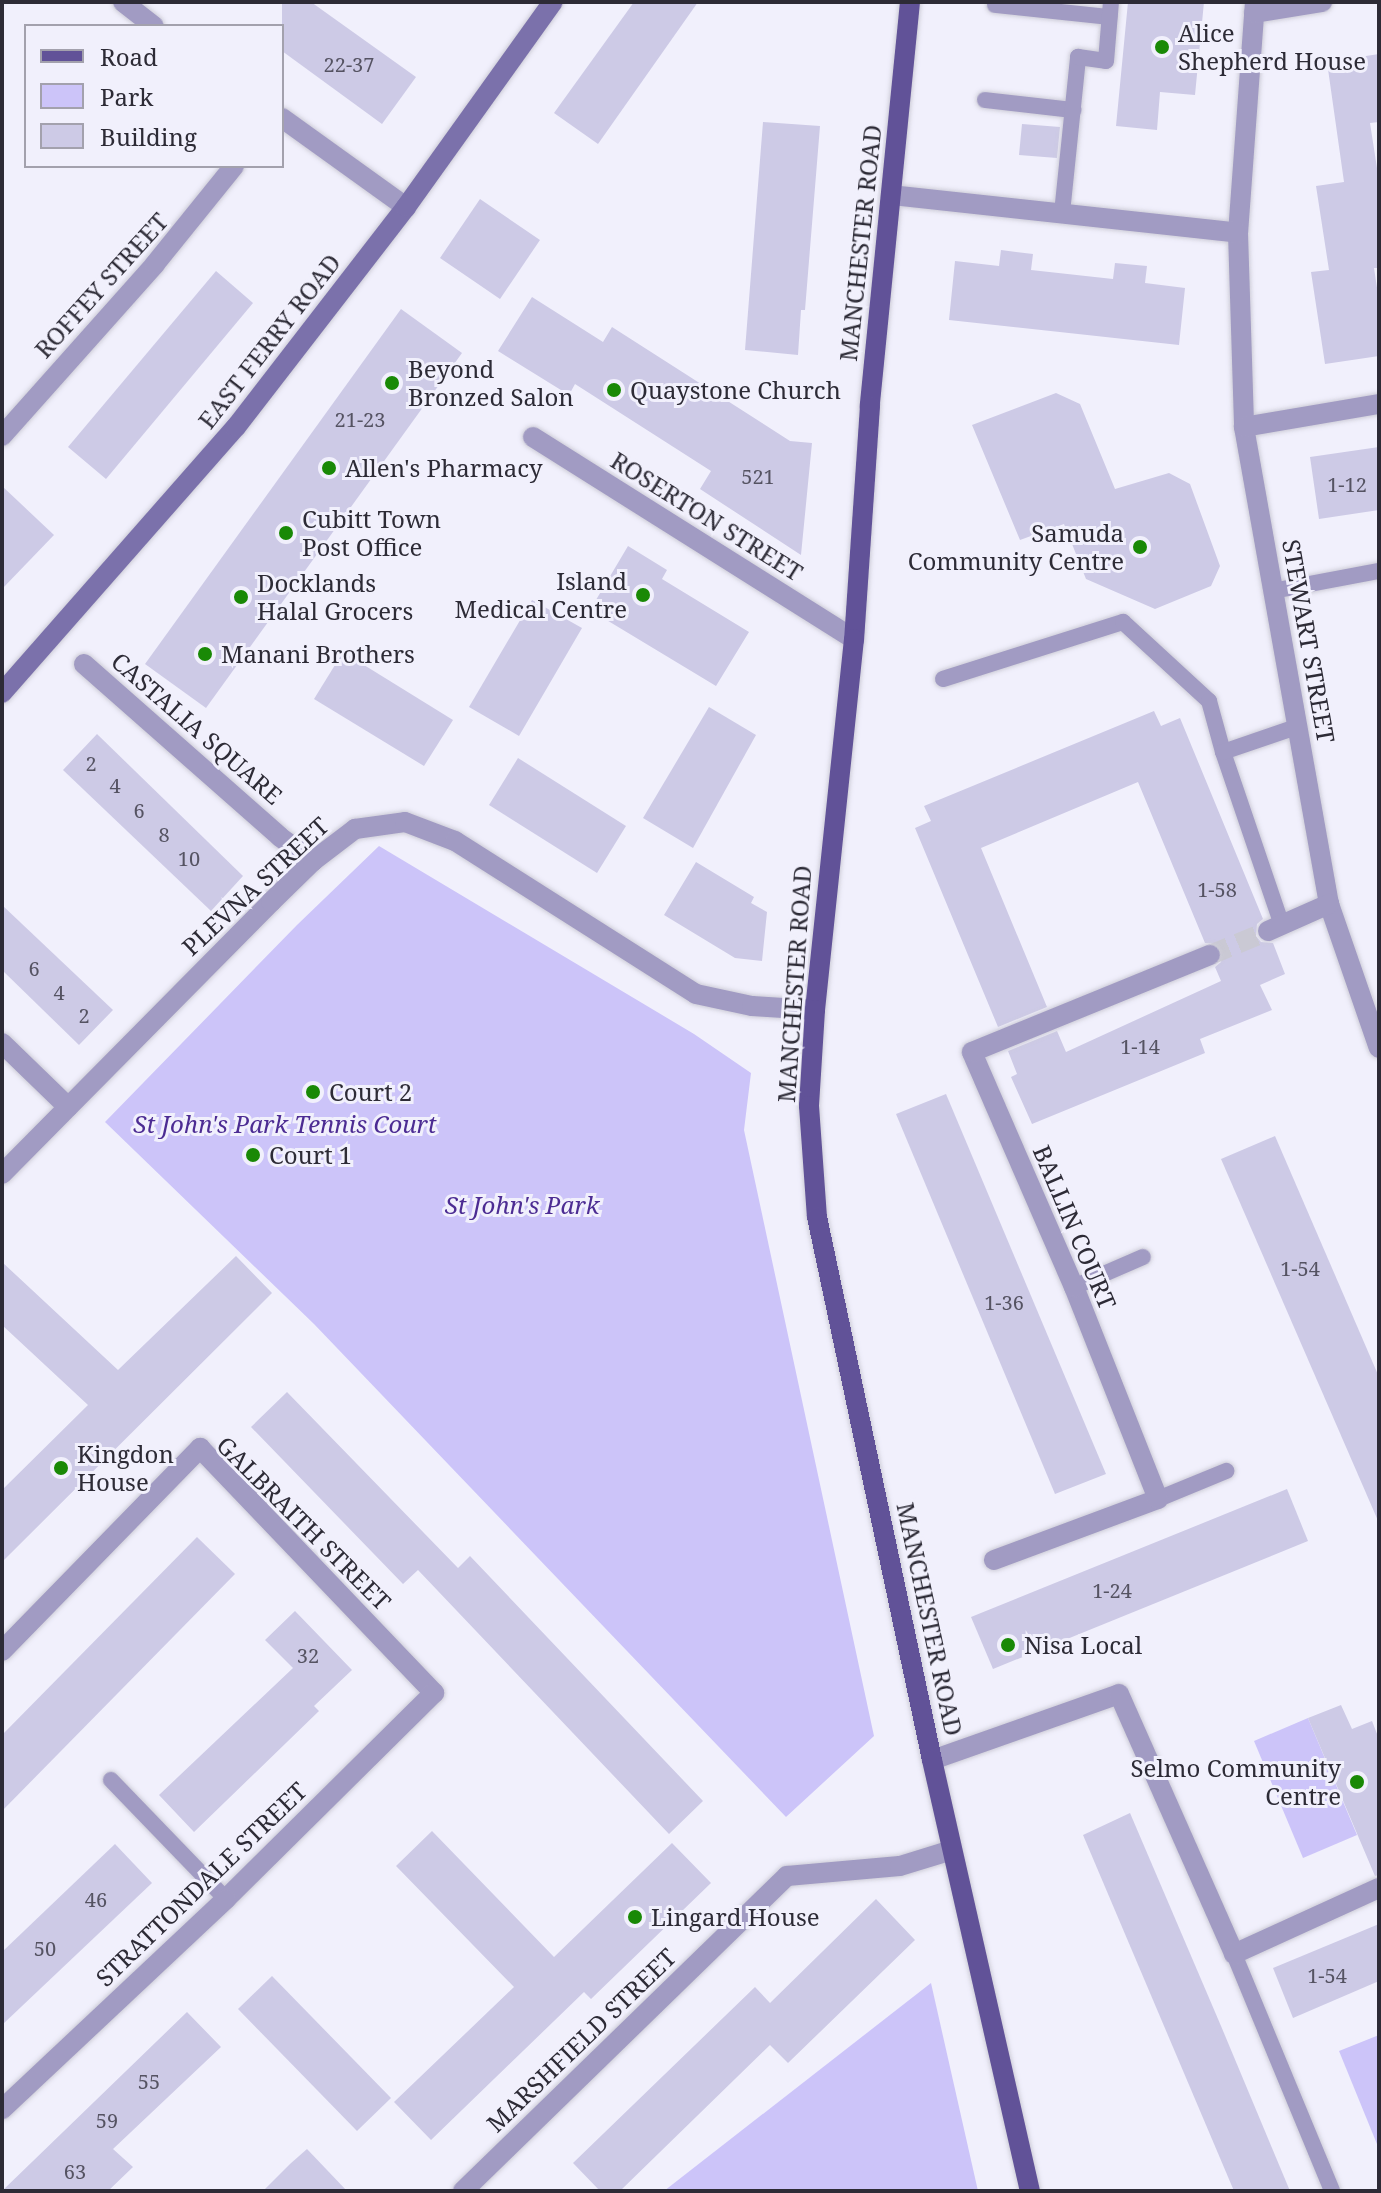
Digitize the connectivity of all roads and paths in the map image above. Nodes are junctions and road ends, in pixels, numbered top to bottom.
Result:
1 (123, 2) edge
2 (553, 2) edge
3 (910, 2) edge
4 (1322, 2) edge
5 (995, 5) dead end
6 (1254, 8) edge
7 (1110, 10) edge
8 (151, 24) edge
9 (985, 100) dead end
10 (1073, 110) junction
11 (284, 119) edge
12 (232, 168) edge
13 (891, 195) junction
14 (406, 207) junction
15 (1062, 213) junction
16 (1238, 233) junction
17 (1379, 404) edge
18 (1244, 427) junction
19 (2, 436) edge
20 (533, 437) dead end
21 (1379, 571) edge
22 (1273, 591) junction
23 (854, 639) junction
24 (84, 664) dead end
25 (943, 679) dead end
26 (2, 693) edge
27 (1299, 726) junction
28 (1223, 752) junction
29 (313, 861) junction
30 (1329, 904) junction
31 (1275, 928) joint
32 (1210, 955) tunnel mouth
33 (815, 1010) junction
34 (1372, 1010) edge
35 (2, 1043) edge
36 (1379, 1048) edge
37 (68, 1107) junction
38 (2, 1174) edge
39 (1143, 1257) dead end
40 (1074, 1287) junction
41 (1226, 1471) dead end
42 (1158, 1499) junction
43 (994, 1560) dead end
44 (2, 1651) edge
45 (434, 1693) joint
46 (932, 1760) junction
47 (111, 1780) dead end
48 (952, 1850) junction
49 (1379, 1888) edge
50 (226, 1899) junction
51 (1234, 1954) junction
52 (2, 2109) edge
53 (463, 2191) edge
54 (1030, 2191) edge
55 (1332, 2191) edge

1 - 8 street
2 - 14 street, EAST FERRY ROAD
3 - 13 main road, MANCHESTER ROAD
4 - 6 street
5 - 7 lane
6 - 16 street, STEWART STREET
7 - 10 lane
9 - 10 lane
10 - 15 lane
11 - 14 street
12 - 19 street, ROFFEY STREET
13 - 15 street
13 - 23 main road, MANCHESTER ROAD
14 - 26 street, EAST FERRY ROAD
15 - 16 street
16 - 18 street, STEWART STREET
17 - 18 street
18 - 22 street, STEWART STREET
20 - 23 street, ROSERTON STREET
21 - 22 lane
22 - 27 street, STEWART STREET
23 - 33 main road, MANCHESTER ROAD
24 - 29 street, CASTALIA SQUARE
25 - 28 lane
27 - 28 lane
27 - 30 street, STEWART STREET
28 - 31 lane
29 - 33 street, PLEVNA STREET
29 - 37 street, PLEVNA STREET
30 - 31 street
30 - 34 street, STEWART STREET
32 - 40 street, BALLIN COURT
33 - 46 main road, MANCHESTER ROAD
34 - 36 street, STEWART STREET
35 - 37 street
37 - 38 street, PLEVNA STREET
39 - 40 lane
40 - 42 street, BALLIN COURT
41 - 42 lane
42 - 43 street
44 - 45 street, GALBRAITH STREET
45 - 50 street, STRATTONDALE STREET
46 - 48 main road, MANCHESTER ROAD
46 - 51 street
47 - 50 lane
48 - 53 street, MARSHFIELD STREET
48 - 54 main road, MANCHESTER ROAD
49 - 51 street
50 - 52 street, STRATTONDALE STREET
51 - 55 lane

